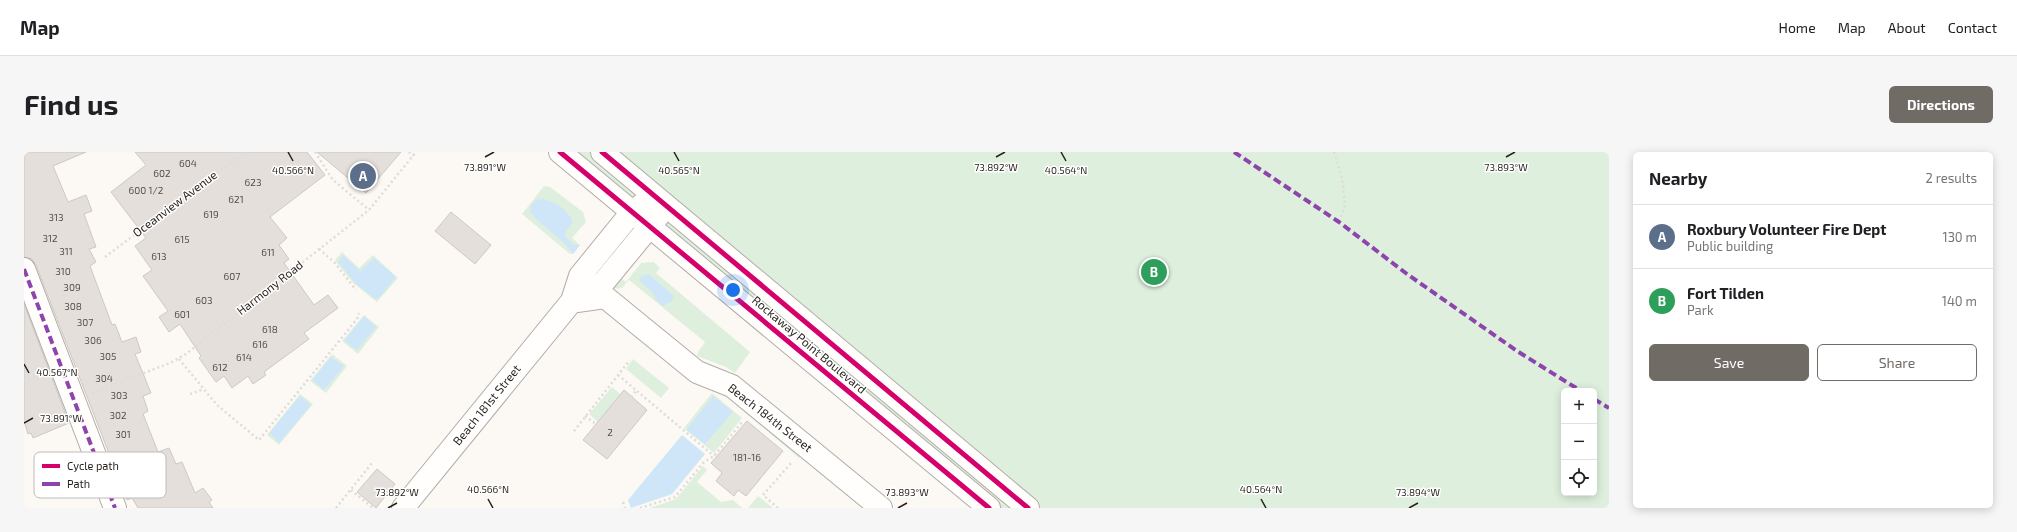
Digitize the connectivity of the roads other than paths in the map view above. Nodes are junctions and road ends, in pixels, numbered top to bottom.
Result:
1 (560, 152) edge
2 (602, 152) edge
3 (660, 201) junction
4 (624, 206) junction
5 (650, 226) junction
6 (24, 269) edge
7 (572, 301) junction
8 (94, 452) edge
9 (112, 498) edge
10 (116, 508) edge
11 (403, 508) edge
12 (881, 508) edge
13 (990, 508) edge
14 (1028, 508) edge

1 - 4 street, Rockaway Point Boulevard
2 - 3 street, Rockaway Point Boulevard
3 - 4 street, Beach 181st Street
3 - 5 street, Beach 181st Street
3 - 14 street, Rockaway Point Boulevard
4 - 5 street, Rockaway Point Boulevard
4 - 7 street, Beach 181st Street
5 - 7 street, Beach 181st Street
5 - 13 street, Rockaway Point Boulevard
6 - 8 street
7 - 11 street, Beach 181st Street
7 - 12 street, Beach 184th Street
9 - 10 street

